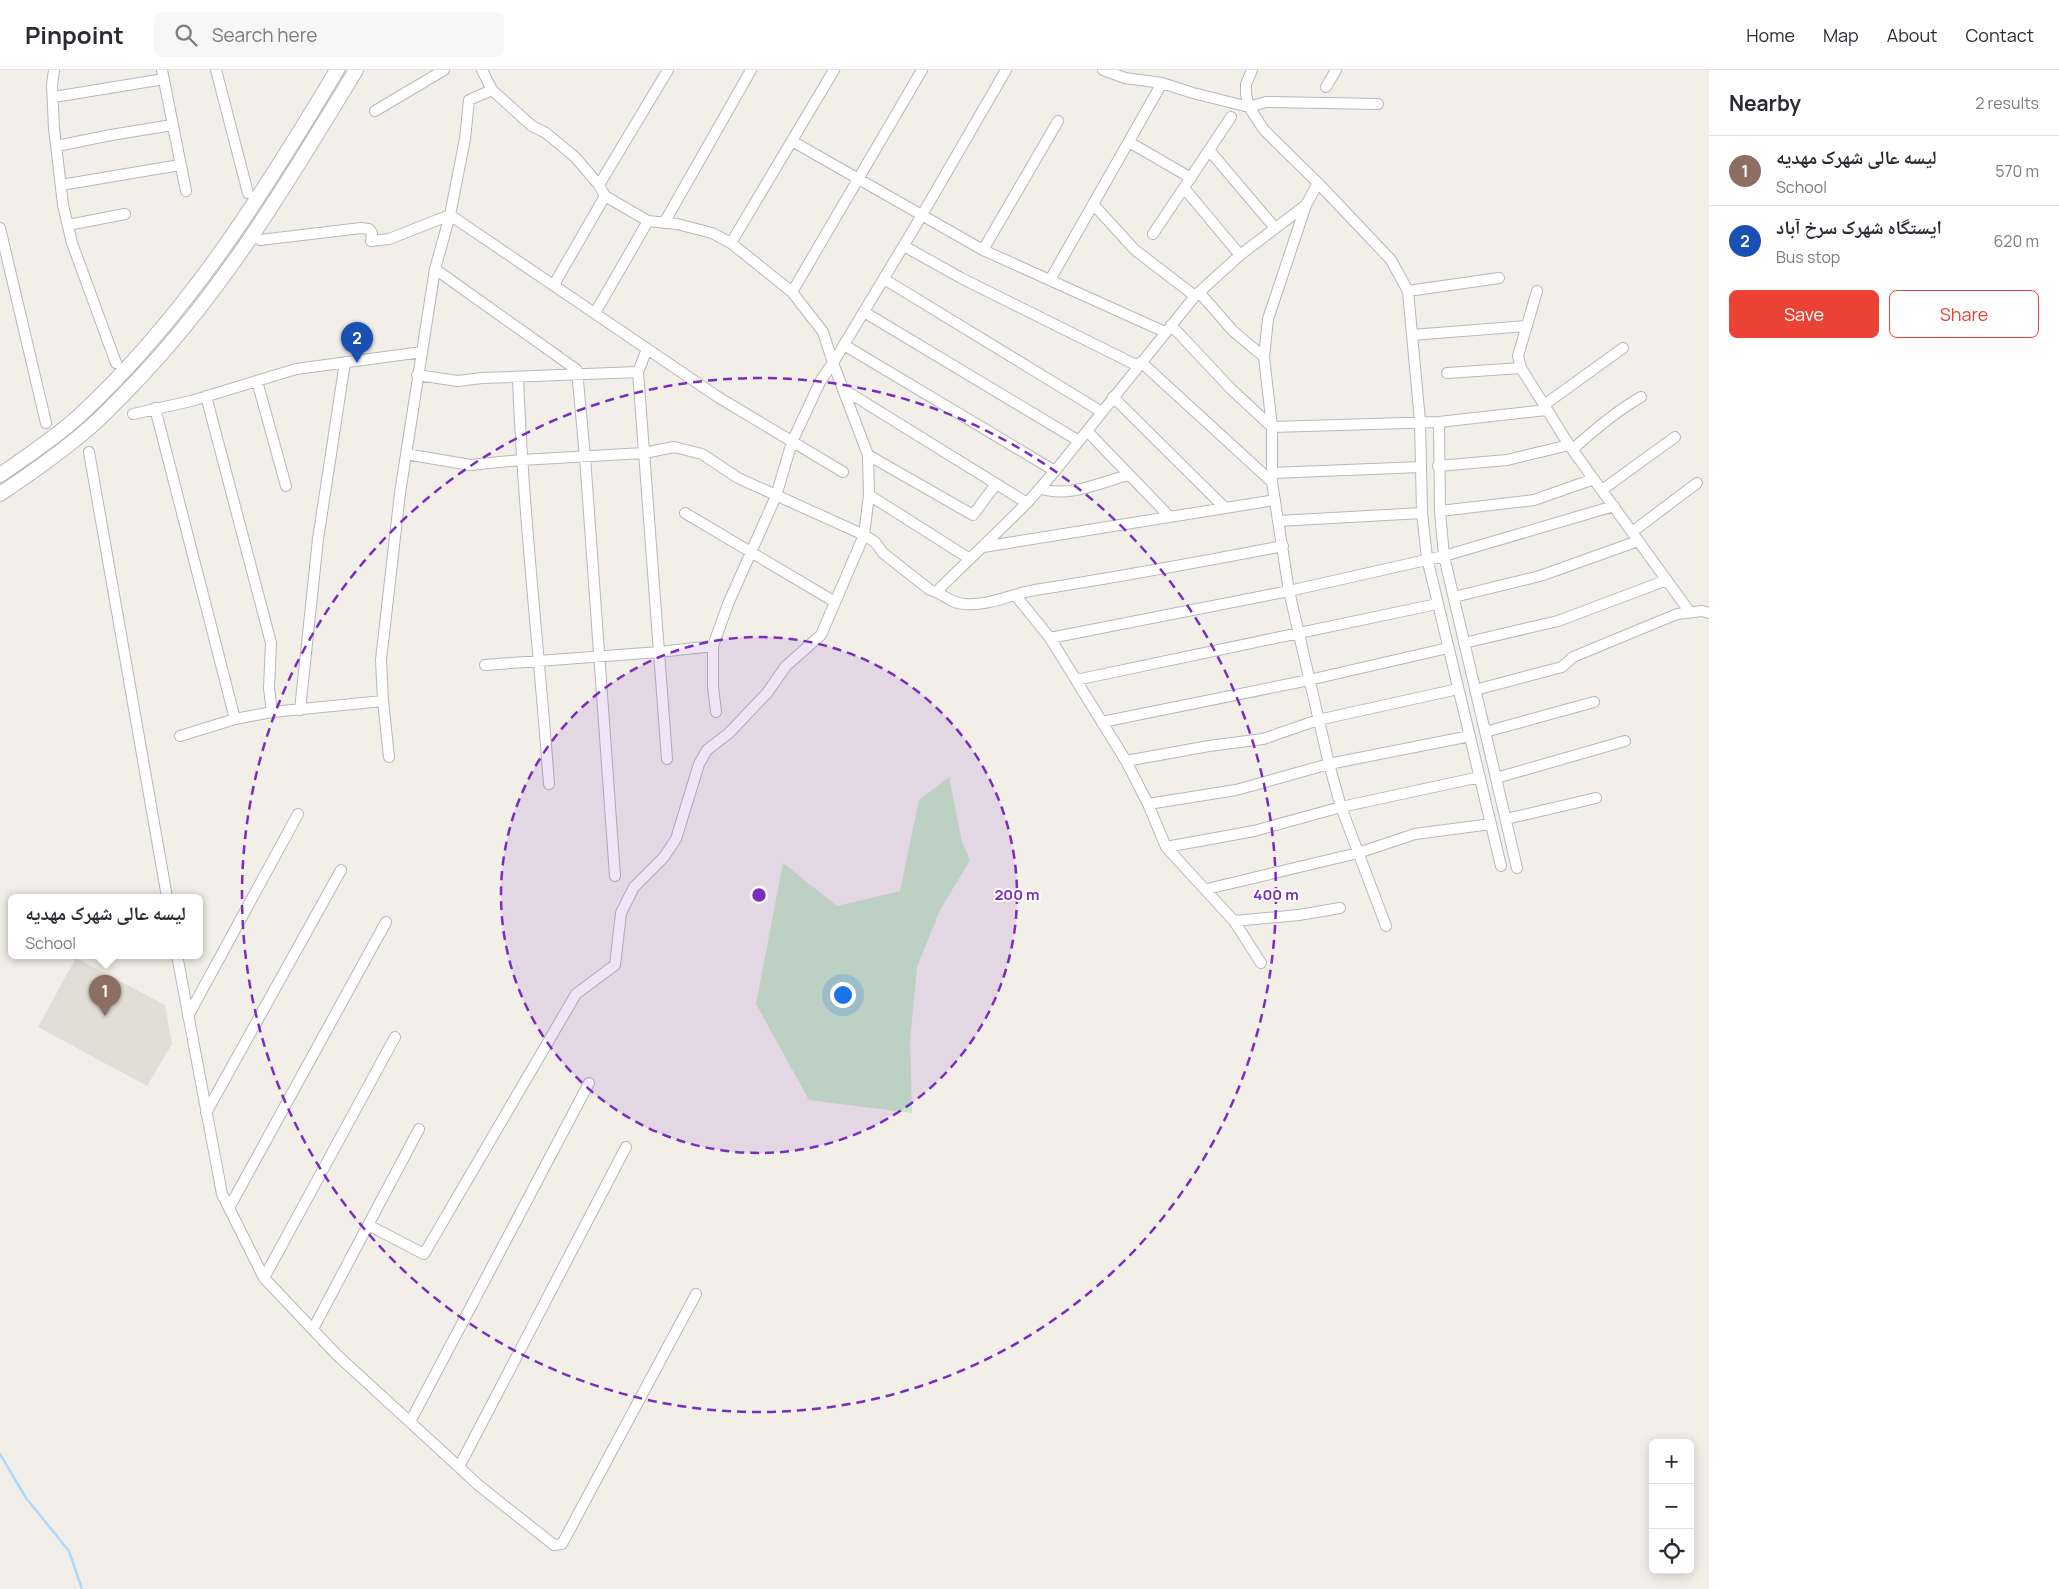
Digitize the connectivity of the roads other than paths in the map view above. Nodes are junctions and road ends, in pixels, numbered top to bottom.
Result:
1 (54, 70) edge
2 (216, 70) edge
3 (338, 70) edge
4 (356, 70) edge
5 (444, 70) edge
6 (482, 70) edge
7 (668, 70) edge
8 (751, 70) edge
9 (834, 70) edge
10 (922, 70) edge
11 (1006, 70) edge
12 (1103, 70) edge
13 (1252, 70) edge
14 (1336, 70) edge
15 (163, 74) edge
16 (1162, 83) junction
17 (1326, 87) dead end
18 (492, 90) junction
19 (54, 97) junction
20 (1378, 104) dead end
21 (1249, 107) junction
22 (375, 111) dead end
23 (1231, 117) dead end
24 (1058, 120) dead end
25 (172, 125) junction
26 (792, 141) junction
27 (1129, 142) junction
28 (58, 146) junction
29 (1209, 150) junction
30 (180, 165) junction
31 (1191, 178) junction
32 (859, 179) junction
33 (1318, 183) junction
34 (61, 185) junction
35 (599, 185) junction
36 (1184, 188) junction
37 (186, 191) dead end
38 (248, 193) dead end
39 (605, 196) junction
40 (1093, 204) junction
41 (1306, 205) junction
42 (125, 214) dead end
43 (450, 215) junction
44 (922, 215) junction
45 (648, 221) junction
46 (664, 223) junction
47 (68, 225) junction
48 (0, 228) edge
49 (1275, 228) junction
50 (1153, 234) dead end
51 (260, 240) dead end
52 (731, 243) junction
53 (904, 246) junction
54 (983, 250) junction
55 (1240, 255) junction
56 (435, 269) junction
57 (1499, 278) dead end
58 (884, 279) junction
59 (1050, 280) junction
60 (556, 287) junction
61 (1408, 291) junction
62 (1537, 291) dead end
63 (792, 292) junction
64 (1197, 294) junction
65 (864, 312) junction
66 (595, 314) junction
67 (1527, 326) junction
68 (1168, 328) junction
69 (1412, 335) junction
70 (844, 345) junction
71 (1623, 348) dead end
72 (647, 349) junction
73 (422, 352) junction
74 (1264, 357) junction
75 (345, 362) junction
76 (116, 363) dead end
77 (833, 363) junction
78 (1140, 364) junction
79 (1521, 368) junction
80 (638, 372) junction
81 (1447, 373) dead end
82 (417, 375) junction
83 (578, 375) junction
84 (518, 377) junction
85 (257, 381) junction
86 (843, 389) junction
87 (206, 396) junction
88 (1113, 397) junction
89 (1641, 397) dead end
90 (155, 408) junction
91 (1545, 408) junction
92 (1102, 412) junction
93 (134, 414) dead end
94 (1420, 421) junction
95 (1439, 422) junction
96 (46, 423) dead end
97 (1272, 427) junction
98 (1086, 431) junction
99 (1675, 437) dead end
100 (1079, 441) junction
101 (792, 442) junction
102 (1571, 447) junction
103 (89, 452) dead end
104 (644, 453) junction
105 (406, 454) junction
106 (868, 455) junction
107 (585, 457) junction
108 (521, 460) junction
109 (1438, 466) junction
110 (1421, 467) junction
111 (1055, 471) junction
112 (843, 472) dead end
113 (0, 475) edge
114 (1128, 475) junction
115 (1272, 477) junction
116 (1594, 479) junction
117 (1697, 483) dead end
118 (996, 484) junction
119 (286, 486) dead end
120 (1040, 488) junction
121 (1602, 490) junction
122 (0, 494) edge
123 (869, 495) junction
124 (776, 496) junction
125 (1275, 500) junction
126 (1027, 503) junction
127 (1614, 506) junction
128 (1226, 508) junction
129 (1440, 511) junction
130 (685, 513) dead end
131 (1422, 513) junction
132 (1170, 517) junction
133 (1278, 521) junction
134 (864, 535) junction
135 (1635, 537) junction
136 (1283, 546) junction
137 (982, 547) junction
138 (751, 551) junction
139 (1444, 556) junction
140 (1427, 558) junction
141 (970, 559) junction
142 (1667, 580) junction
143 (1289, 591) junction
144 (936, 592) junction
145 (1016, 596) junction
146 (1454, 597) junction
147 (835, 602) junction
148 (1438, 604) junction
149 (1689, 611) junction
150 (1709, 613) edge
151 (1299, 634) junction
152 (1050, 638) junction
153 (1464, 643) junction
154 (713, 646) junction
155 (1448, 648) junction
156 (659, 652) junction
157 (599, 656) junction
158 (540, 661) junction
159 (485, 665) dead end
160 (1076, 680) junction
161 (1309, 680) junction
162 (1458, 690) junction
163 (1475, 690) junction
164 (383, 701) junction
165 (1594, 702) dead end
166 (300, 710) junction
167 (272, 712) junction
168 (716, 712) dead end
169 (235, 719) junction
170 (1318, 720) junction
171 (1102, 722) junction
172 (1485, 732) junction
173 (180, 736) dead end
174 (1470, 736) junction
175 (1625, 742) dead end
176 (389, 757) dead end
177 (667, 759) dead end
178 (1126, 761) junction
179 (1329, 764) junction
180 (1480, 777) junction
181 (1496, 778) junction
182 (549, 784) dead end
183 (1596, 798) dead end
184 (1148, 804) junction
185 (1341, 807) junction
186 (298, 814) dead end
187 (1506, 819) junction
188 (1491, 824) junction
189 (1166, 847) junction
190 (1358, 853) junction
191 (1501, 866) dead end
192 (1517, 868) dead end
193 (341, 870) dead end
194 (616, 876) dead end
195 (1207, 889) junction
196 (166, 894) edge
197 (1340, 908) dead end
198 (1234, 921) junction
199 (386, 922) dead end
200 (1386, 926) dead end
201 (178, 959) edge
202 (1261, 963) dead end
203 (188, 1016) junction
204 (395, 1037) dead end
205 (589, 1083) dead end
206 (206, 1113) junction
207 (419, 1129) dead end
208 (626, 1146) dead end
209 (229, 1208) junction
210 (368, 1225) junction
211 (264, 1278) junction
212 (696, 1294) dead end
213 (312, 1329) junction
214 (410, 1422) junction
215 (459, 1467) junction

1 - 19 street
2 - 38 street
3 - 113 main road
4 - 122 main road
5 - 22 street
6 - 18 street
7 - 35 street
8 - 46 street
9 - 26 street
10 - 32 street
11 - 44 street
12 - 16 street
13 - 21 street
14 - 17 street
15 - 19 street
15 - 25 street
16 - 21 street
16 - 27 street
18 - 35 street
18 - 43 street
19 - 28 street
20 - 21 street
21 - 33 street
23 - 29 street
24 - 54 street
25 - 28 street
25 - 30 street
26 - 32 street
26 - 52 street
27 - 31 street
27 - 40 street
28 - 34 street
29 - 31 street
29 - 49 street
30 - 34 street
30 - 37 street
31 - 36 street
32 - 44 street
32 - 63 street
33 - 41 street
33 - 61 street
34 - 47 street
35 - 39 street
36 - 50 street
36 - 55 street
39 - 45 street
39 - 60 street
40 - 59 street
40 - 64 street
41 - 49 street
41 - 74 street
42 - 47 street
43 - 51 street
43 - 56 street
43 - 60 street
44 - 53 street
44 - 54 street
45 - 46 street
45 - 66 street
46 - 52 street
47 - 76 street
48 - 96 street
49 - 55 street
52 - 63 street
53 - 58 street
53 - 78 street
54 - 59 street
55 - 64 street
56 - 73 street
56 - 83 street
57 - 61 street
58 - 65 street
58 - 92 street
59 - 68 street
60 - 66 street
61 - 69 street
62 - 67 street
63 - 77 street
64 - 68 street
64 - 74 street
65 - 70 street
65 - 100 street
66 - 72 street
67 - 69 street
67 - 79 street
68 - 78 street
68 - 97 street
69 - 94 street
70 - 77 street
70 - 111 street
71 - 91 street
72 - 80 street
72 - 101 street
73 - 75 street
73 - 82 street
74 - 97 street
75 - 85 street
75 - 166 street
77 - 86 street
77 - 101 street
78 - 88 street
78 - 115 street
79 - 81 street
79 - 91 street
80 - 83 street
80 - 104 street
82 - 84 street
82 - 105 street
83 - 84 street
83 - 107 street
84 - 108 street
85 - 87 street
85 - 119 street
86 - 106 street
86 - 118 street
87 - 90 street
87 - 167 street
88 - 92 street
88 - 128 street
89 - 102 street
90 - 93 street
90 - 169 street
91 - 95 street
91 - 102 street
92 - 98 street
94 - 95 street
94 - 97 street
94 - 110 street
95 - 109 street
97 - 115 street
98 - 100 street
98 - 114 street
99 - 121 street
100 - 111 street
101 - 112 street
101 - 124 street
102 - 109 street
102 - 116 street
103 - 196 street
104 - 107 street
104 - 124 street
104 - 156 street
105 - 108 street
105 - 164 street
106 - 118 street
106 - 123 street
107 - 108 street
107 - 157 street
108 - 158 street
109 - 129 street
110 - 115 street
110 - 131 street
111 - 120 street
114 - 120 street
114 - 132 street
115 - 125 street
116 - 121 street
116 - 129 street
117 - 135 street
118 - 126 street
120 - 126 street
121 - 127 street
123 - 134 street
123 - 141 street
124 - 134 street
124 - 138 street
125 - 128 street
125 - 133 street
126 - 137 street
127 - 135 street
127 - 139 street
128 - 132 street
129 - 139 street
130 - 138 street
131 - 133 street
131 - 140 street
132 - 137 street
133 - 136 street
134 - 144 street
134 - 147 street
135 - 142 street
135 - 146 street
136 - 143 street
136 - 145 street
137 - 141 street
138 - 147 street
138 - 154 street
139 - 140 street
139 - 146 street
140 - 143 street
140 - 148 street
141 - 144 street
142 - 149 street
142 - 153 street
143 - 151 street
143 - 152 street
144 - 145 street
145 - 152 street
146 - 153 street
147 - 210 street
148 - 151 street
148 - 155 street
149 - 150 street
149 - 163 street
151 - 160 street
151 - 161 street
152 - 160 street
153 - 163 street
154 - 156 street
154 - 168 street
155 - 161 street
155 - 162 street
156 - 157 street
156 - 177 street
157 - 158 street
157 - 194 street
158 - 159 street
158 - 182 street
160 - 171 street
161 - 170 street
161 - 171 street
162 - 170 street
162 - 174 street
163 - 172 street
164 - 166 street
164 - 176 street
165 - 172 street
166 - 167 street
167 - 169 street
169 - 173 street
170 - 178 street
170 - 179 street
171 - 178 street
172 - 181 street
174 - 179 street
174 - 180 street
175 - 181 street
178 - 184 street
179 - 184 street
179 - 185 street
180 - 185 street
180 - 188 street
181 - 187 street
183 - 187 street
184 - 189 street
185 - 189 street
185 - 190 street
186 - 203 street
187 - 192 street
188 - 190 street
188 - 191 street
189 - 195 street
190 - 195 street
190 - 200 street
193 - 206 street
195 - 198 street
197 - 198 street
198 - 202 street
199 - 209 street
201 - 203 street
203 - 206 street
204 - 211 street
205 - 214 street
206 - 209 street
207 - 210 street
208 - 215 street
209 - 211 street
210 - 213 street
211 - 213 street
212 - 215 street
213 - 214 street
214 - 215 street

